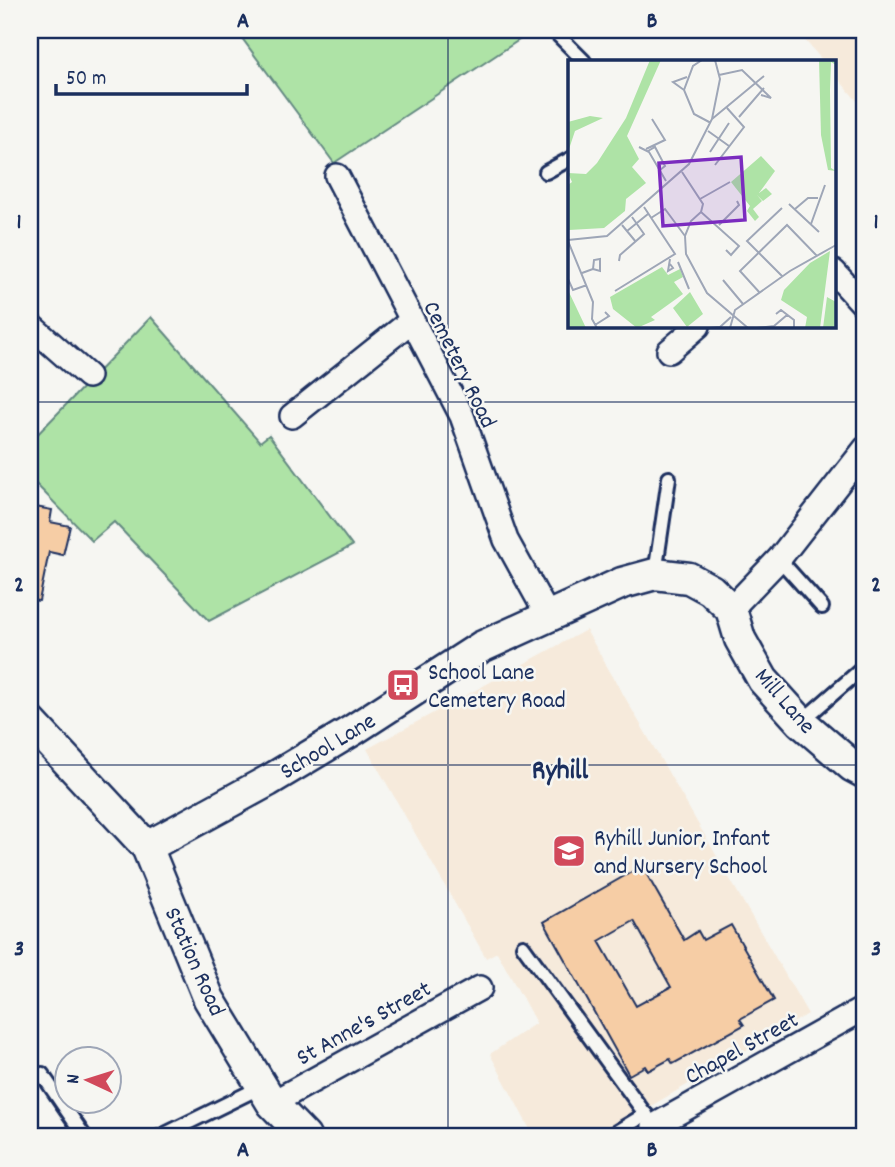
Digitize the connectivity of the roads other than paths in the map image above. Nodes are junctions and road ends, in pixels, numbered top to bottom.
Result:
1 (556, 33) dead end
2 (583, 60) edge
3 (568, 160) edge
4 (546, 172) dead end
5 (337, 176) dead end
6 (836, 274) edge
7 (865, 306) edge
8 (411, 321) junction
9 (30, 325) edge
10 (697, 327) edge
11 (668, 351) dead end
12 (88, 376) dead end
13 (292, 416) dead end
14 (865, 449) edge
15 (669, 478) dead end
16 (779, 559) junction
17 (655, 574) junction
18 (822, 607) dead end
19 (731, 609) junction
20 (548, 616) junction
21 (865, 666) edge
22 (30, 721) edge
23 (801, 722) junction
24 (865, 773) edge
25 (147, 846) junction
26 (523, 946) dead end
27 (480, 988) dead end
28 (865, 1008) edge
29 (30, 1079) edge
30 (268, 1094) junction
31 (654, 1126) edge
32 (85, 1137) edge
33 (159, 1137) edge
34 (305, 1137) edge
35 (608, 1137) edge

1 - 2 lane
3 - 4 lane
5 - 8 street, Cemetery Road
6 - 7 street
8 - 13 street
8 - 20 street, Cemetery Road
9 - 12 street
10 - 11 street
14 - 16 street
15 - 17 lane
16 - 18 lane
16 - 19 street
17 - 19 street, School Lane
17 - 20 street, School Lane
19 - 23 street, Mill Lane
20 - 25 street, School Lane
21 - 23 lane
22 - 25 street
23 - 24 street, Mill Lane
25 - 30 street, Station Road
26 - 31 lane
27 - 30 street, St Anne's Street
28 - 31 street, Chapel Street
29 - 32 lane
30 - 33 lane
30 - 34 street, Station Road
31 - 35 lane

